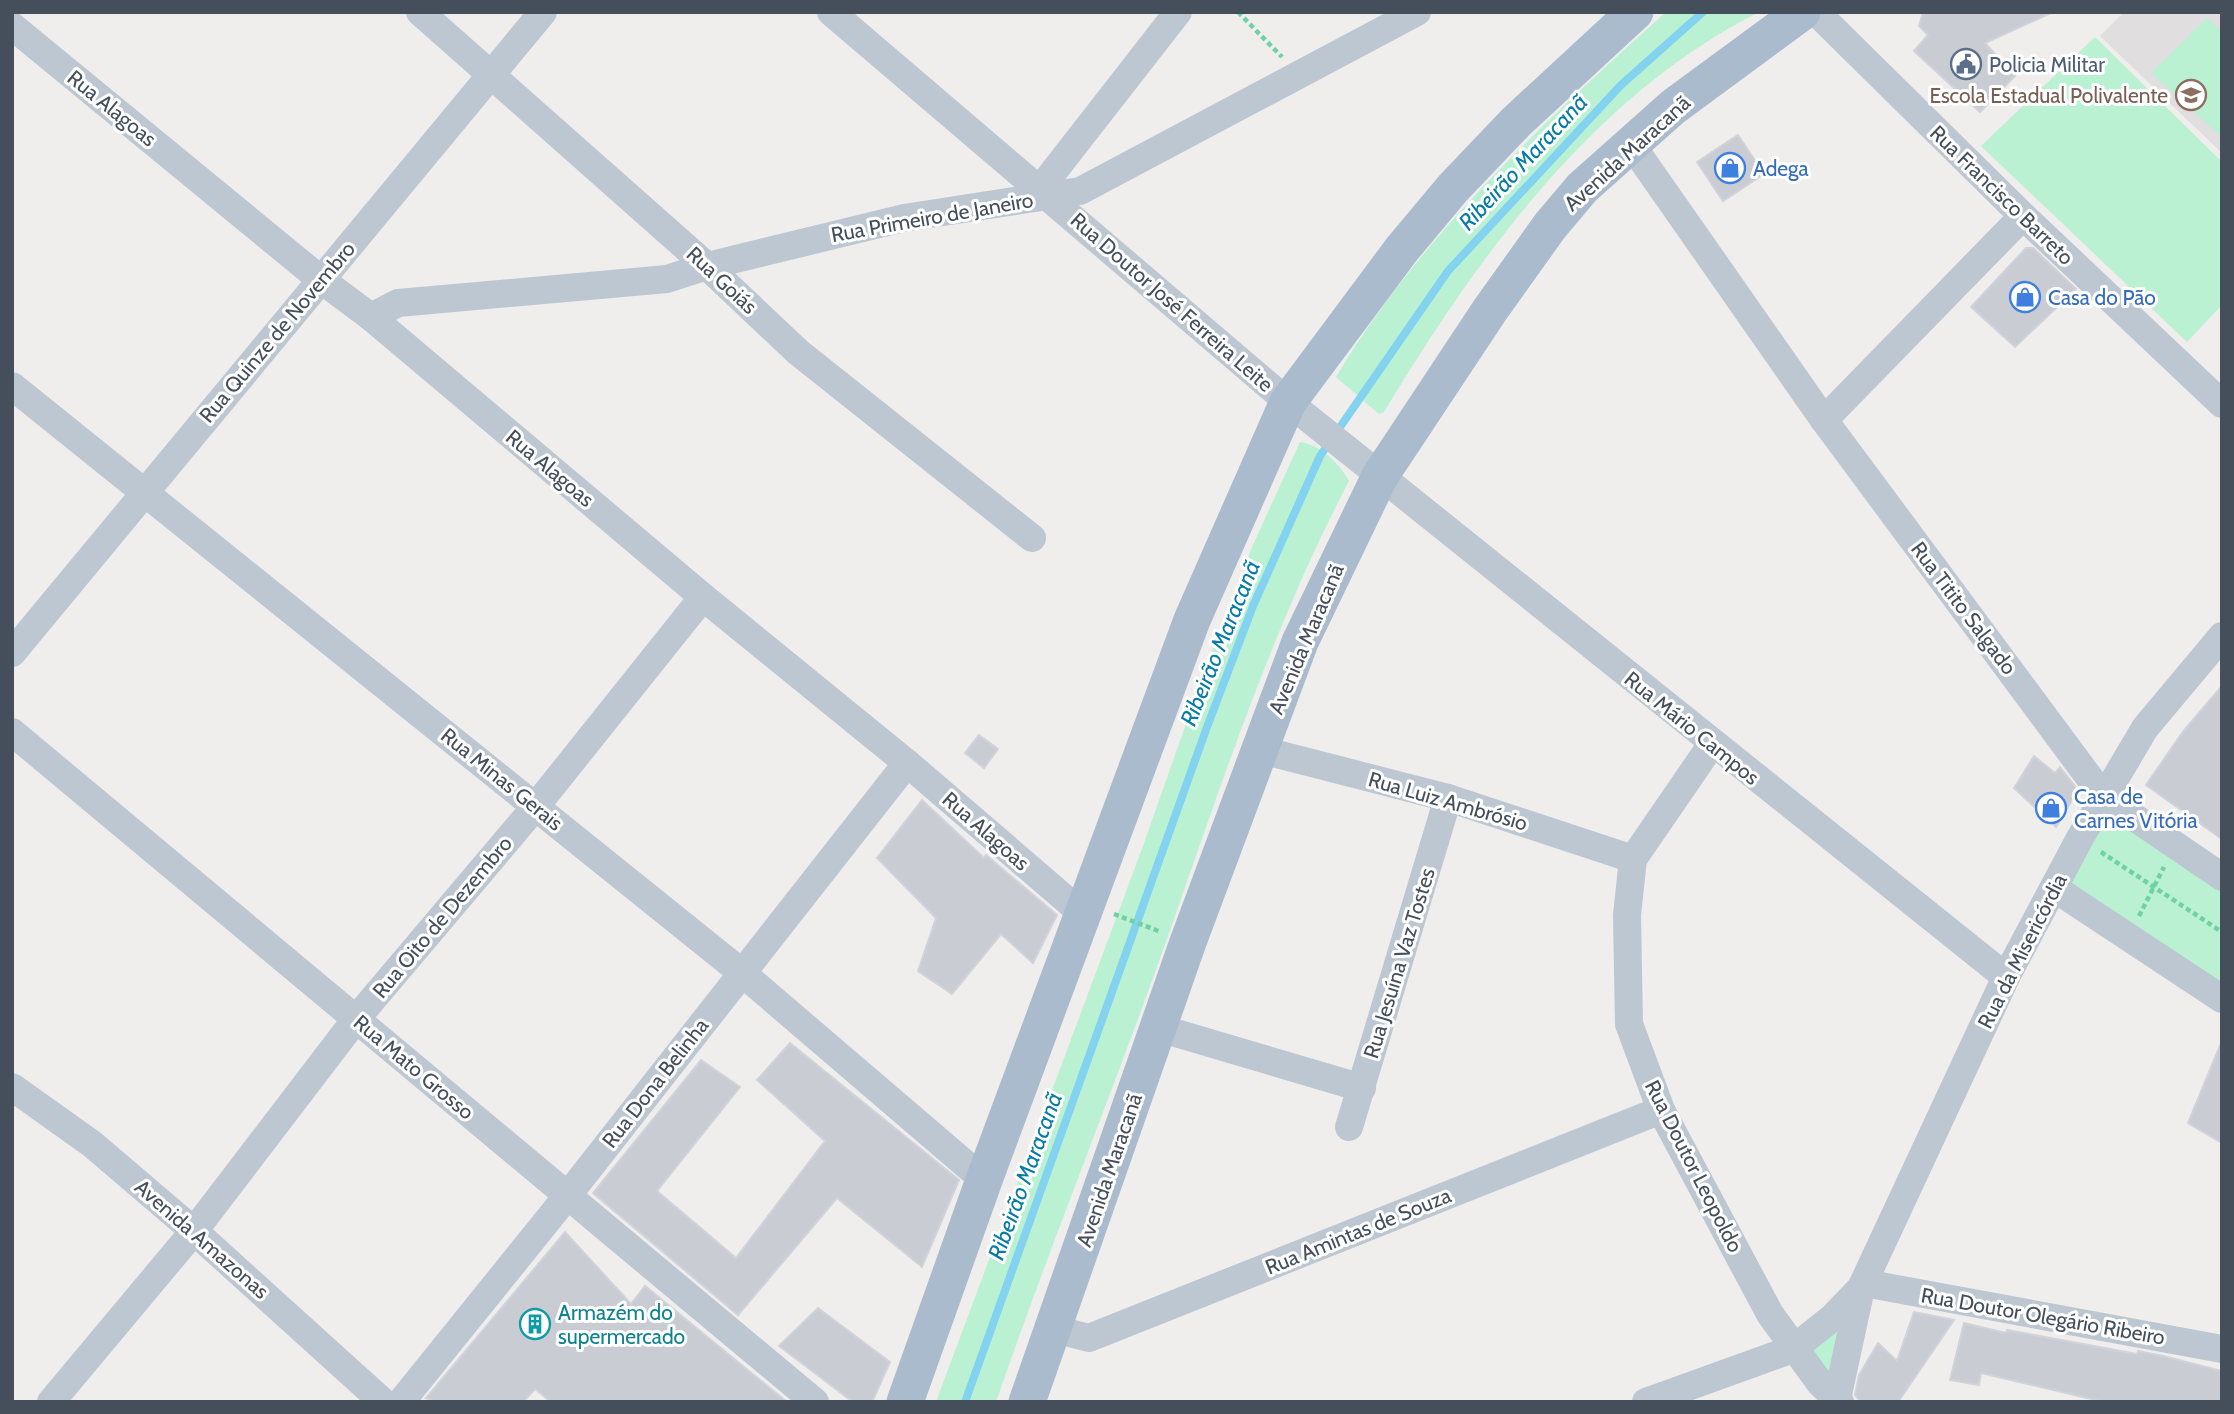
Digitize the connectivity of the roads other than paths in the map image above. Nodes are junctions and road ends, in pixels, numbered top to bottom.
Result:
1 (420, 12) edge
2 (544, 12) edge
3 (831, 12) edge
4 (1178, 12) edge
5 (1417, 12) edge
6 (1635, 12) edge
7 (1802, 12) edge
8 (1816, 12) edge
9 (12, 26) edge
10 (493, 74) junction
11 (1631, 144) junction
12 (1044, 193) junction
13 (2022, 216) junction
14 (707, 266) junction
15 (320, 279) junction
16 (371, 317) junction
17 (12, 386) edge
18 (2222, 404) edge
19 (1296, 408) junction
20 (1824, 421) junction
21 (1368, 466) junction
22 (146, 491) junction
23 (1032, 538) dead end
24 (703, 597) junction
25 (2222, 636) edge
26 (12, 653) edge
27 (12, 732) edge
28 (1712, 744) junction
29 (1261, 750) junction
30 (907, 763) junction
31 (2103, 796) junction
32 (1448, 798) junction
33 (536, 806) junction
34 (1633, 859) junction
35 (2222, 877) edge
36 (2054, 888) junction
37 (1098, 914) junction
38 (741, 972) junction
39 (2006, 977) junction
40 (2222, 999) edge
41 (356, 1019) junction
42 (1159, 1028) junction
43 (12, 1087) edge
44 (1362, 1088) junction
45 (1661, 1110) junction
46 (1349, 1127) dead end
47 (984, 1180) junction
48 (568, 1195) junction
49 (194, 1231) junction
50 (1862, 1286) junction
51 (1054, 1329) junction
52 (1793, 1349) junction
53 (2222, 1349) edge
54 (1838, 1400) edge
55 (51, 1402) edge
56 (383, 1402) edge
57 (401, 1402) edge
58 (815, 1402) edge
59 (905, 1402) edge
60 (1027, 1402) edge
61 (1646, 1402) edge

1 - 10 street, Rua Goiás
2 - 10 street, Rua Quinze de Novembro
3 - 12 street, Rua Doutor José Ferreira Leite
4 - 12 street
5 - 12 street, Rua Primeiro de Janeiro
6 - 19 main road
7 - 11 main road, Avenida Maracanã
8 - 13 street, Rua Francisco Barreto
9 - 15 street, Rua Alagoas
10 - 14 street, Rua Goiás
10 - 15 street, Rua Quinze de Novembro
11 - 20 street, Rua Titito Salgado
11 - 21 main road, Avenida Maracanã
12 - 14 street, Rua Primeiro de Janeiro
12 - 19 street, Rua Doutor José Ferreira Leite
13 - 18 street, Rua Francisco Barreto
13 - 20 street
14 - 16 street, Rua Primeiro de Janeiro
14 - 23 street, Rua Goiás
15 - 16 street, Rua Alagoas
15 - 22 street, Rua Quinze de Novembro
16 - 24 street, Rua Alagoas
17 - 22 street, Rua Minas Gerais
19 - 21 street, Rua Doutor José Ferreira Leite
19 - 37 main road
20 - 31 street, Rua Titito Salgado
21 - 28 street, Rua Mário Campos
21 - 29 main road, Avenida Maracanã
22 - 26 street, Rua Quinze de Novembro
22 - 33 street, Rua Minas Gerais
24 - 30 street, Rua Alagoas
24 - 33 street, Rua Oito de Dezembro
25 - 31 street, Rua da Misericórdia
27 - 41 street, Rua Mato Grosso
28 - 34 street, Rua Doutor Leopoldo
28 - 39 street, Rua Mário Campos
29 - 32 street, Rua Luiz Ambrósio
29 - 42 main road, Avenida Maracanã
30 - 37 street, Rua Alagoas
30 - 38 street, Rua Dona Belinha
31 - 35 street, Rua Titito Salgado
31 - 36 street, Rua da Misericórdia
32 - 34 street, Rua Luiz Ambrósio
32 - 44 street, Rua Jesuína Vaz Tostes
33 - 38 street, Rua Minas Gerais
33 - 41 street, Rua Oito de Dezembro
34 - 45 street, Rua Doutor Leopoldo
36 - 39 street, Rua da Misericórdia
36 - 40 street
37 - 47 main road
38 - 47 street, Rua Minas Gerais
38 - 48 street, Rua Dona Belinha
39 - 50 street, Rua da Misericórdia
41 - 48 street, Rua Mato Grosso
41 - 49 street, Rua Oito de Dezembro
42 - 44 street
42 - 51 main road, Avenida Maracanã
43 - 49 street, Avenida Amazonas
44 - 46 street, Rua Jesuína Vaz Tostes
45 - 51 street, Rua Amintas de Souza
45 - 52 street, Rua Doutor Leopoldo
47 - 59 main road
48 - 57 street, Rua Dona Belinha
48 - 58 street, Rua Mato Grosso
49 - 55 street, Rua Oito de Dezembro
49 - 56 street, Avenida Amazonas
50 - 52 street, Rua da Misericórdia
50 - 53 street, Rua Doutor Olegário Ribeiro
50 - 54 street, Rua da Misericórdia
51 - 60 main road, Avenida Maracanã
52 - 54 street, Rua da Misericórdia
52 - 61 street

